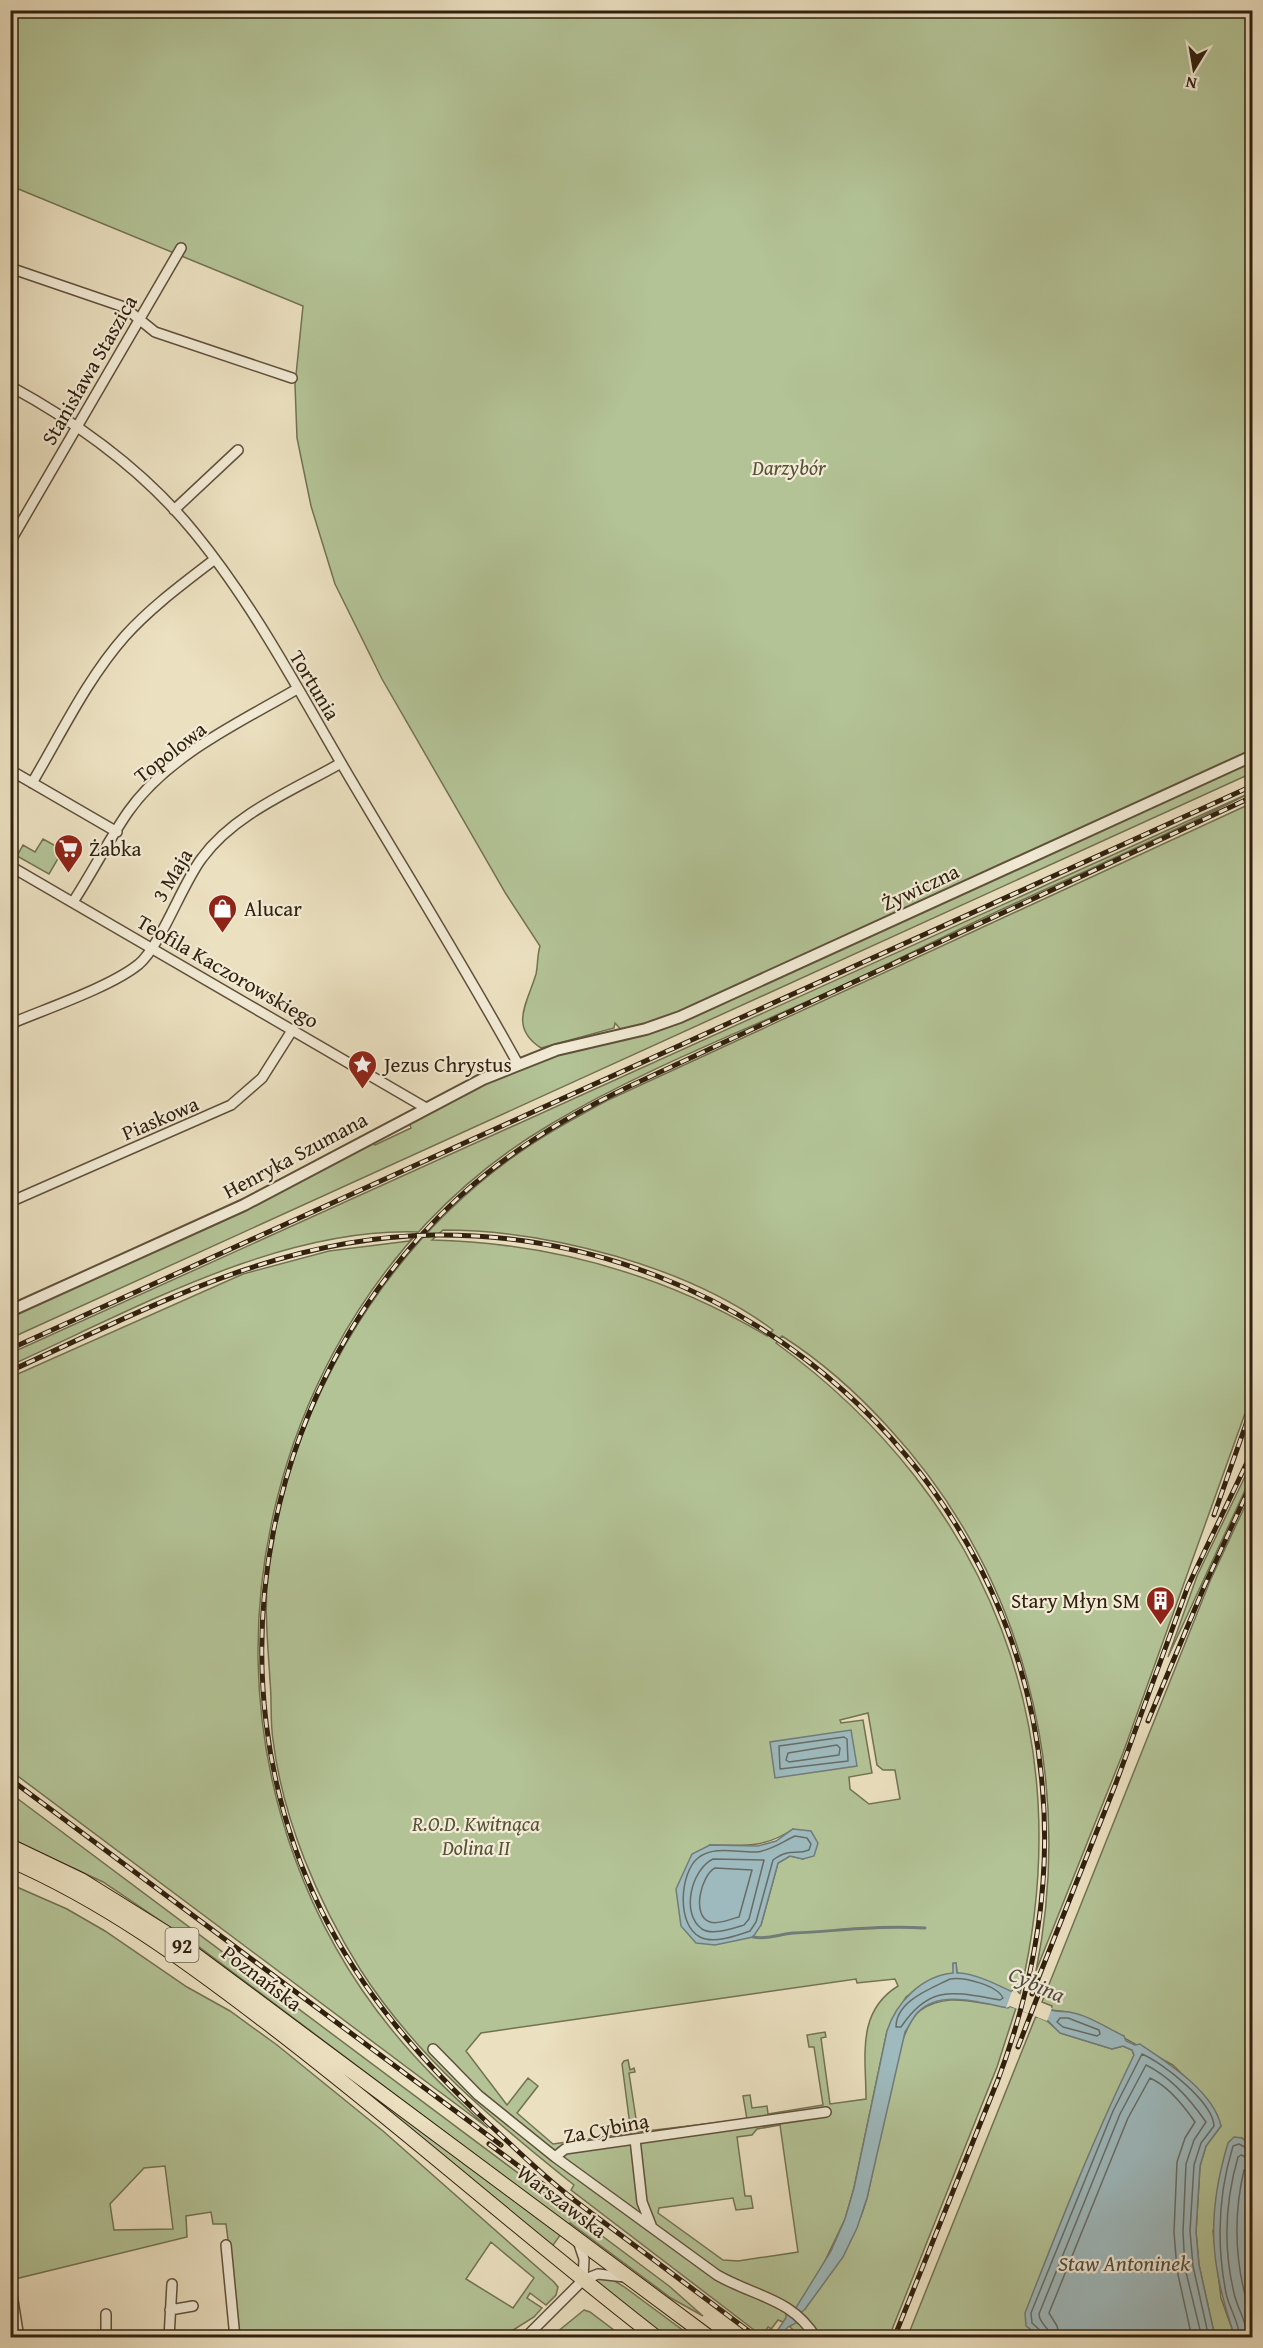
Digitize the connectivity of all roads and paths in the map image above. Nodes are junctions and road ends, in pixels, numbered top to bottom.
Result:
1 (181, 248) dead end
2 (10, 268) edge
3 (138, 320) junction
4 (292, 378) dead end
5 (10, 386) edge
6 (78, 426) junction
7 (238, 450) dead end
8 (174, 510) junction
9 (10, 542) edge
10 (215, 559) junction
11 (297, 689) junction
12 (1252, 756) edge
13 (341, 763) junction
14 (10, 770) edge
15 (32, 783) junction
16 (117, 832) junction
17 (10, 866) edge
18 (73, 902) junction
19 (151, 947) junction
20 (10, 1024) edge
21 (293, 1029) junction
22 (598, 1038) joint
23 (518, 1064) junction
24 (426, 1108) junction
25 (10, 1202) edge
26 (10, 1311) edge
27 (10, 1846) edge
28 (10, 1860) edge
29 (433, 2049) dead end
30 (389, 2099) joint
31 (826, 2112) dead end
32 (635, 2139) junction
33 (555, 2157) junction
34 (651, 2225) junction
35 (578, 2239) junction
36 (226, 2245) dead end
37 (630, 2278) junction
38 (583, 2280) junction
39 (10, 2282) edge
40 (172, 2284) dead end
41 (193, 2306) dead end
42 (171, 2310) junction
43 (106, 2314) dead end
44 (19, 2337) edge
45 (106, 2337) edge
46 (170, 2337) edge
47 (235, 2337) edge
48 (525, 2337) edge
49 (657, 2337) edge
50 (710, 2337) edge
51 (816, 2337) edge

1 - 3 street, Stanisława Staszica
2 - 3 street
3 - 4 street
3 - 6 street, Stanisława Staszica
5 - 6 street, Tortunia
6 - 8 street, Tortunia
6 - 9 street, Stanisława Staszica
7 - 8 street
8 - 10 street, Tortunia
10 - 11 street, Tortunia
10 - 15 street
11 - 13 street, Tortunia
11 - 16 street, Topolowa
12 - 22 street, Żywiczna
13 - 19 street, 3 Maja
13 - 23 street, Tortunia
14 - 15 street
15 - 16 street
16 - 18 street, Topolowa
17 - 18 street, Teofila Kaczorowskiego
18 - 19 street, Teofila Kaczorowskiego
19 - 20 street, 3 Maja
19 - 21 street, Teofila Kaczorowskiego
21 - 24 street, Teofila Kaczorowskiego
21 - 25 street, Piaskowa
22 - 23 street, Henryka Szumana
23 - 24 street, Henryka Szumana
24 - 26 street, Henryka Szumana
27 - 30 main road, Poznańska / 92
28 - 38 main road, Poznańska / 92
29 - 33 street, Za Cybiną
30 - 35 main road, Warszawska / 92
31 - 32 street, Za Cybiną
32 - 33 street, Za Cybiną
32 - 34 street
33 - 34 street
34 - 51 street
35 - 37 main road, Warszawska / 92
35 - 38 street
36 - 47 street
37 - 38 street
37 - 50 main road, Warszawska / 92
38 - 48 street
38 - 49 main road, 92
39 - 44 street
40 - 42 street
41 - 42 street
42 - 46 street
43 - 45 street

